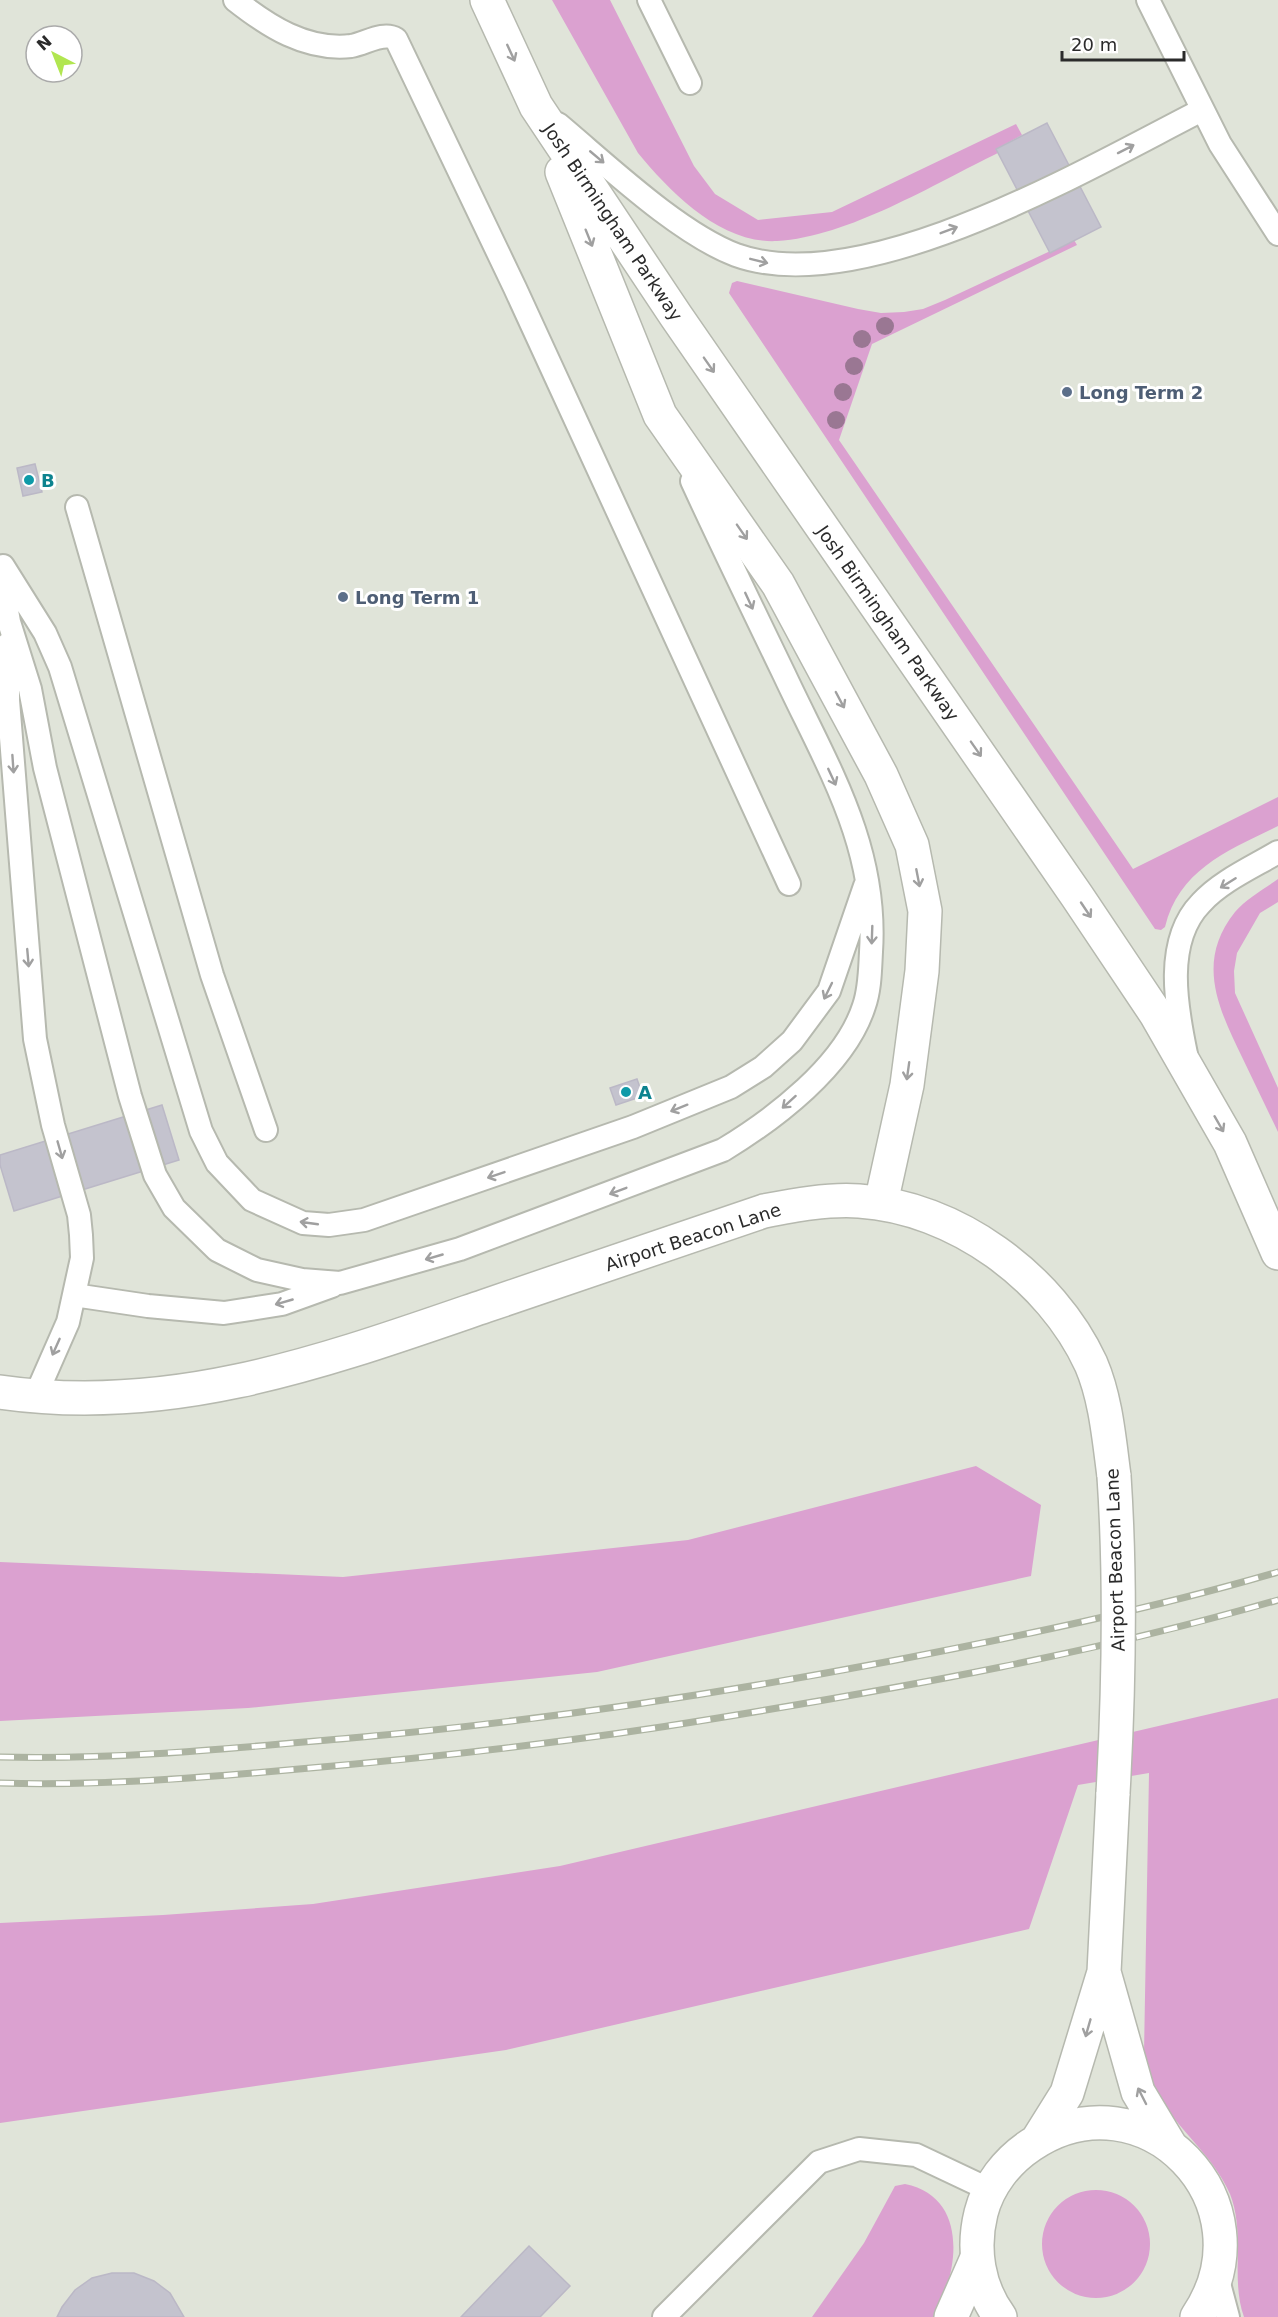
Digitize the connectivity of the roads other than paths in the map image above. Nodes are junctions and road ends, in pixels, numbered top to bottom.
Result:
1 (235, 0) edge
2 (487, 0) edge
3 (649, 0) edge
4 (1148, 0) edge
5 (690, 83) dead end
6 (536, 106) junction
7 (1202, 110) junction
8 (1278, 234) edge
9 (660, 415) junction
10 (77, 507) dead end
11 (0, 561) edge
12 (0, 571) edge
13 (9, 621) junction
14 (1278, 852) edge
15 (868, 876) junction
16 (789, 884) dead end
17 (1190, 1074) junction
18 (266, 1130) dead end
19 (881, 1203) junction
20 (1278, 1253) edge
21 (340, 1283) junction
22 (74, 1295) junction
23 (0, 1392) edge
24 (35, 1397) junction
25 (1104, 1972) junction
26 (1037, 2140) junction
27 (1171, 2147) junction
28 (990, 2190) junction
29 (977, 2258) junction
30 (1217, 2276) junction
31 (664, 2317) edge
32 (951, 2317) edge
33 (1000, 2317) edge
34 (1197, 2317) edge
35 (1228, 2317) edge

1 - 16 lane
2 -> 6 street, Josh Birmingham Parkway
3 - 5 lane
4 - 7 lane
6 -> 7 lane
6 -> 9 street
6 -> 17 street, Josh Birmingham Parkway
7 - 8 lane
9 -> 15 lane
9 -> 19 street
10 - 18 lane
15 -> 11 lane
12 - 13 lane
13 - 21 lane
13 -> 22 lane
14 -> 17 lane
15 -> 21 lane
17 -> 20 street, Josh Birmingham Parkway
19 - 24 street, Airport Beacon Lane
19 - 25 street, Airport Beacon Lane, bridge
21 -> 22 lane
22 -> 24 lane
23 - 24 street, Airport Beacon Lane
25 -> 26 street, Airport Beacon Lane
27 -> 25 street, Airport Beacon Lane
26 - 27 street
26 - 28 street
27 - 30 street
28 - 29 street
28 - 31 lane
29 - 32 street
29 - 33 street
30 - 34 street
30 - 35 lane

